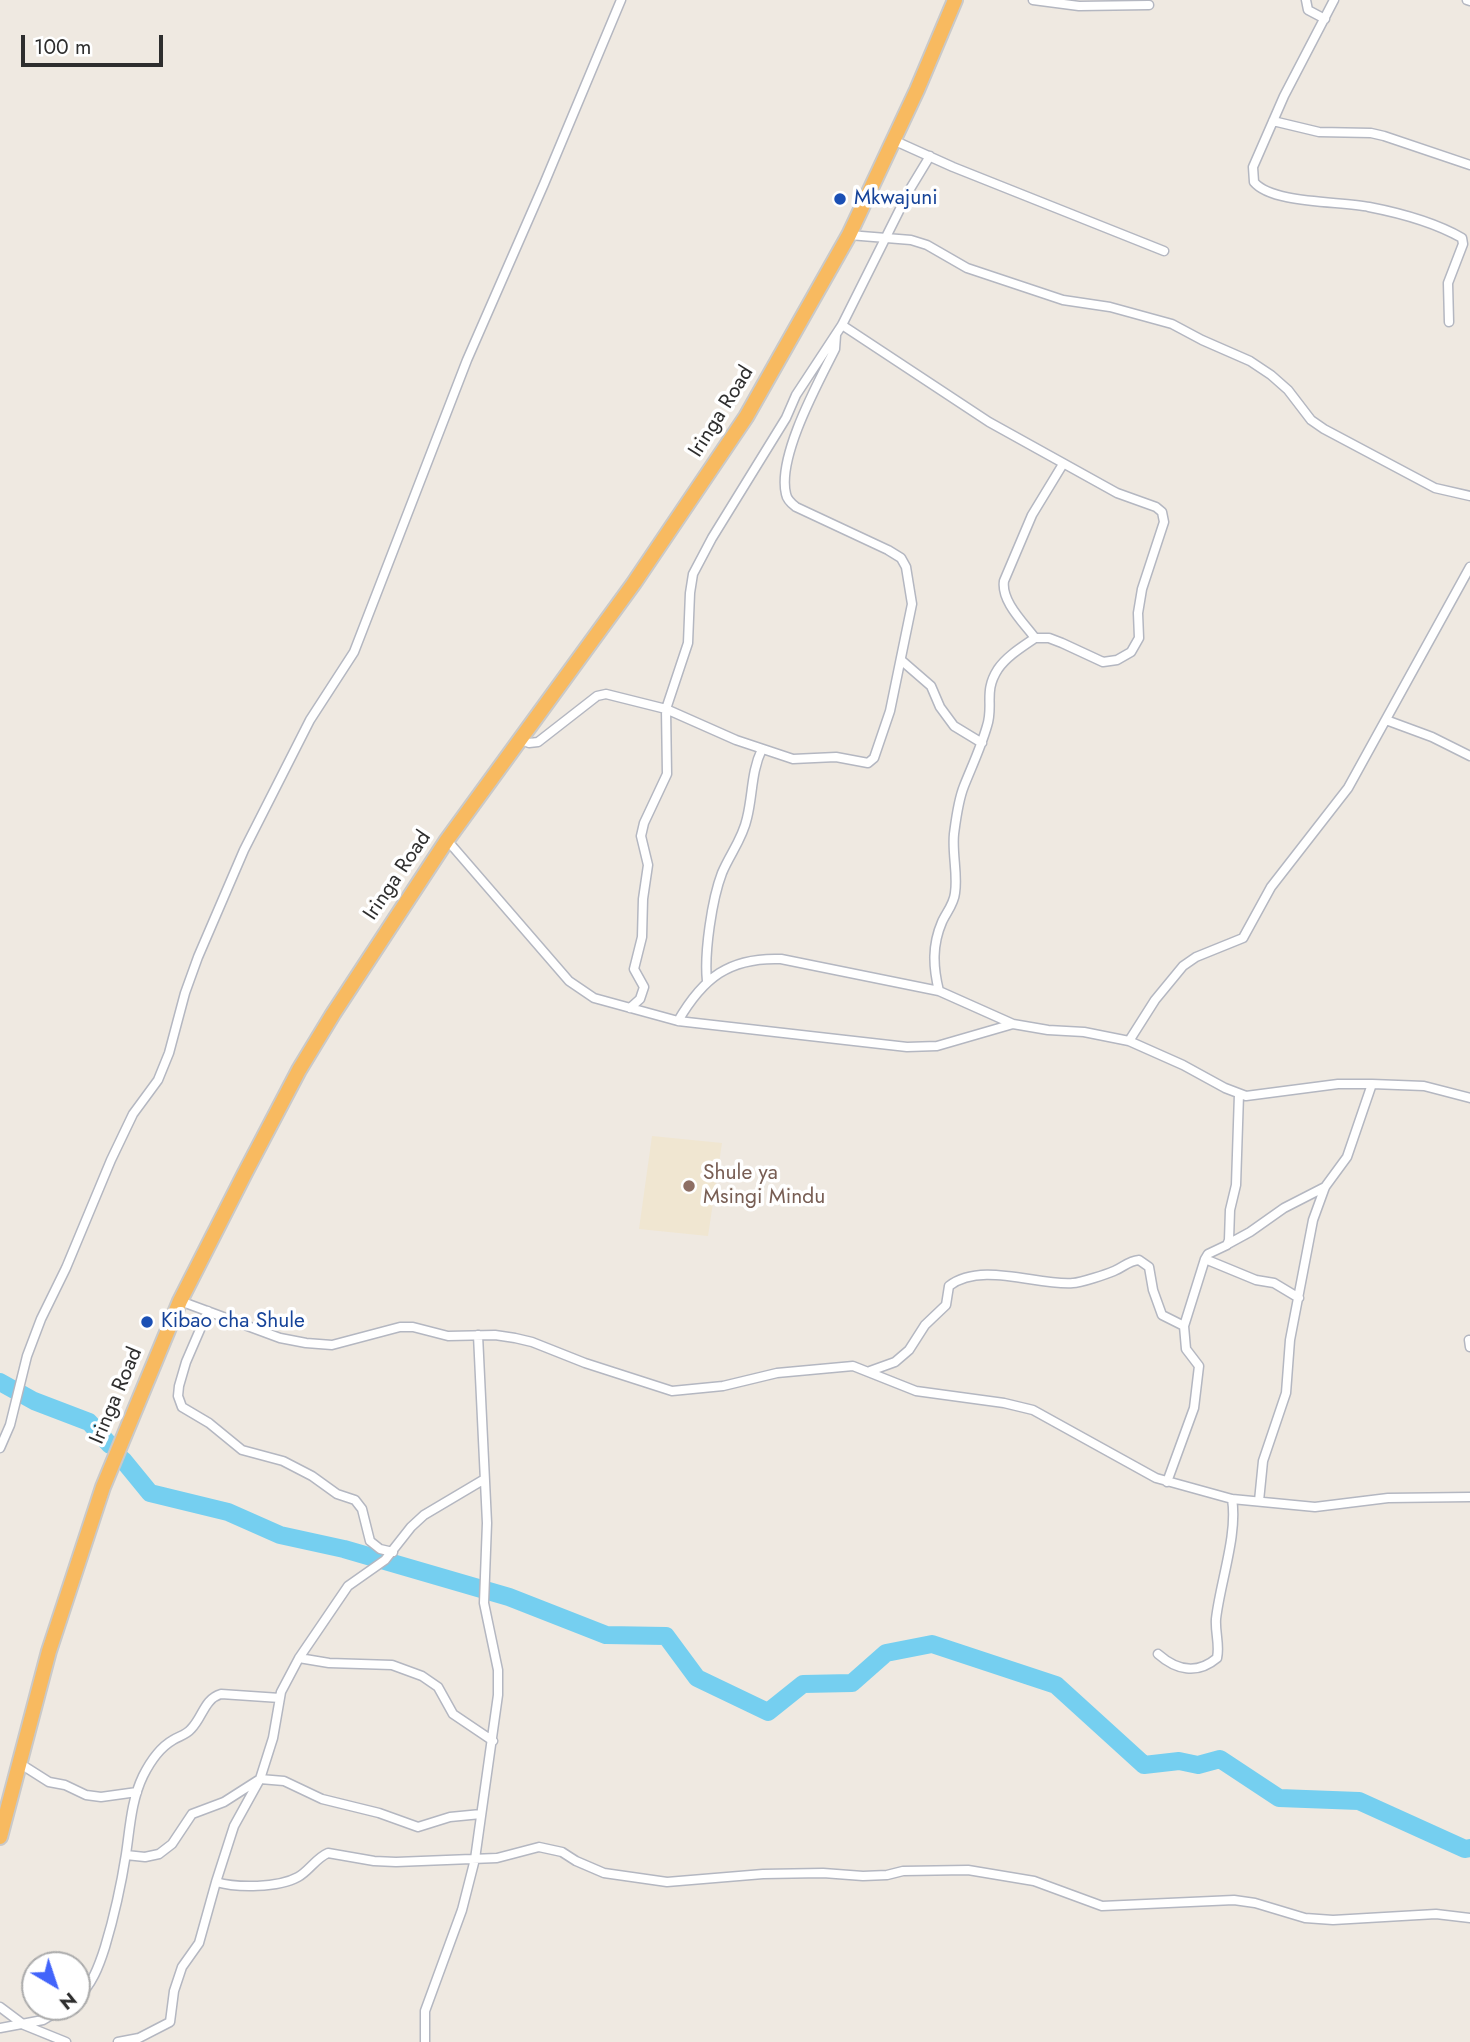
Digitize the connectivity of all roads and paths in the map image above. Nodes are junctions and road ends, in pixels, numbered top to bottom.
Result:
1 (621, 0) edge
2 (1033, 0) edge
3 (1306, 0) edge
4 (1334, 0) edge
5 (957, 1) edge
6 (1149, 5) dead end
7 (1325, 19) junction
8 (1273, 121) junction
9 (893, 140) junction
10 (930, 156) junction
11 (1470, 165) edge
12 (849, 234) junction
13 (885, 239) junction
14 (1164, 251) dead end
15 (1449, 322) dead end
16 (842, 325) junction
17 (836, 335) junction
18 (1063, 464) junction
19 (1470, 496) edge
20 (1469, 572) edge
21 (1035, 638) junction
22 (901, 660) junction
23 (666, 709) junction
24 (1386, 720) junction
25 (522, 740) junction
26 (982, 743) junction
27 (762, 749) junction
28 (1470, 756) edge
29 (447, 840) junction
30 (708, 981) junction
31 (939, 991) junction
32 (630, 1008) junction
33 (678, 1021) junction
34 (1013, 1024) junction
35 (1129, 1041) junction
36 (1372, 1084) junction
37 (1239, 1094) junction
38 (1470, 1098) edge
39 (1325, 1187) junction
40 (1228, 1244) junction
41 (1205, 1259) junction
42 (1299, 1298) junction
43 (180, 1301) junction
44 (208, 1311) junction
45 (1184, 1326) junction
46 (478, 1335) junction
47 (870, 1371) junction
48 (0, 1448) edge
49 (483, 1480) junction
50 (1167, 1482) junction
51 (1470, 1497) edge
52 (1231, 1499) junction
53 (1259, 1501) junction
54 (393, 1552) junction
55 (1158, 1654) dead end
56 (299, 1658) junction
57 (280, 1698) junction
58 (493, 1741) junction
59 (18, 1763) junction
60 (260, 1779) junction
61 (137, 1792) junction
62 (481, 1814) junction
63 (0, 1837) edge
64 (126, 1855) junction
65 (475, 1858) junction
66 (216, 1882) junction
67 (1470, 1918) edge
68 (91, 1980) edge
69 (0, 2007) edge
70 (39, 2021) edge
71 (24, 2025) junction
72 (0, 2028) edge
73 (66, 2042) edge
74 (118, 2042) edge
75 (425, 2042) edge

1 - 48 street
2 - 6 street
3 - 7 street
4 - 7 street
5 - 9 highway, Iringa Road
7 - 8 street
8 - 11 street
8 - 15 street
9 - 10 street
9 - 12 highway, Iringa Road
10 - 13 street
10 - 14 street
12 - 13 street
12 - 25 highway, Iringa Road
13 - 16 street
13 - 19 street
16 - 17 street
16 - 18 street
17 - 22 street
17 - 23 street
18 - 21 street
18 - 21 street
20 - 24 street
21 - 26 street
22 - 26 street
22 - 27 street
23 - 25 street
23 - 27 street
23 - 32 street
24 - 28 street
24 - 35 street
25 - 29 highway, Iringa Road
26 - 31 street
27 - 30 street
29 - 32 street
29 - 43 highway, Iringa Road
30 - 31 street
30 - 33 street
31 - 34 street
32 - 33 street
33 - 34 street
34 - 35 street
35 - 37 street
36 - 37 street
36 - 38 street
36 - 39 street
37 - 40 street
39 - 40 street
39 - 42 street
40 - 41 street
41 - 42 street
41 - 45 street
42 - 53 street
43 - 44 street
43 - 59 highway, Iringa Road
44 - 46 street
44 - 54 street
45 - 47 street
45 - 50 street
46 - 47 street
46 - 49 street
47 - 50 street
49 - 54 street
49 - 58 street
50 - 52 street
51 - 53 street
52 - 53 street
52 - 55 street
54 - 56 street
56 - 57 street
56 - 58 street
57 - 60 street
57 - 61 street
58 - 62 street
59 - 61 street
59 - 63 highway, Iringa Road
60 - 62 street
60 - 64 street
60 - 66 street
61 - 64 street
62 - 65 street
64 - 68 street
65 - 66 street
65 - 67 street
65 - 75 street
66 - 74 street
69 - 71 street
70 - 71 street
71 - 72 street
71 - 73 street

